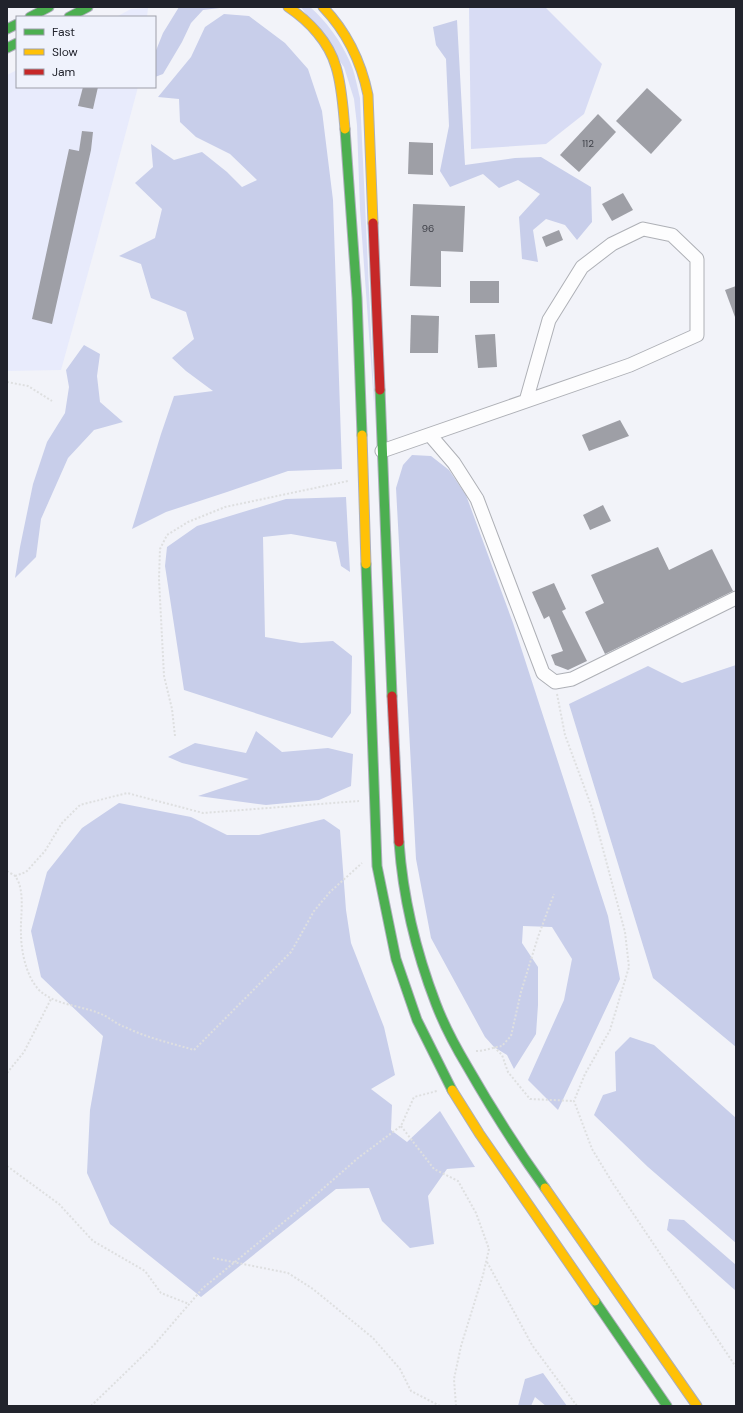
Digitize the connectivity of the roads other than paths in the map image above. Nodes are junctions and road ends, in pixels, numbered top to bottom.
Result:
1 (49, 7) edge
2 (88, 7) edge
3 (288, 7) edge
4 (323, 7) edge
5 (32, 16) edge
6 (71, 16) edge
7 (16, 24) edge
8 (7, 29) edge
9 (16, 44) edge
10 (7, 48) edge
11 (526, 401) junction
12 (430, 435) junction
13 (382, 452) junction
14 (736, 598) edge
15 (667, 1406) edge
16 (697, 1406) edge

1 - 5 main road
2 - 6 main road
3 - 15 main road
4 - 13 main road
7 - 8 main road
9 - 10 main road
11 - 11 street
11 - 12 street
12 - 13 street
12 - 14 street
13 - 16 main road

